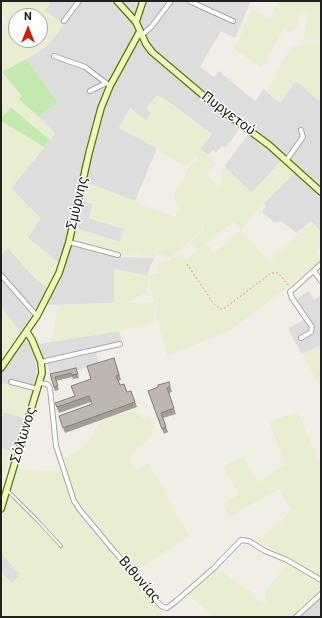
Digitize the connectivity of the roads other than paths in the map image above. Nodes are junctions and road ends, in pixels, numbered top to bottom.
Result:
1 (79, 1) edge
2 (117, 1) edge
3 (143, 1) edge
4 (171, 1) edge
5 (189, 1) edge
6 (64, 21) dead end
7 (233, 21) dead end
8 (136, 22) junction
9 (141, 33) junction
10 (54, 56) dead end
11 (108, 85) junction
12 (90, 91) dead end
13 (301, 130) dead end
14 (286, 161) junction
15 (321, 192) edge
16 (69, 242) junction
17 (118, 255) dead end
18 (321, 264) edge
19 (314, 271) junction
20 (1, 274) edge
21 (321, 281) edge
22 (37, 316) junction
23 (27, 332) junction
24 (301, 338) dead end
25 (120, 344) dead end
26 (41, 362) junction
27 (1, 368) edge
28 (11, 382) dead end
29 (39, 386) junction
30 (7, 490) junction
31 (1, 509) edge
32 (61, 546) dead end
33 (321, 580) edge
34 (321, 594) edge
35 (296, 617) edge

1 - 6 street
2 - 8 street, Πυργετού
3 - 8 street
4 - 9 street
5 - 7 street
8 - 9 street, Πυργετού
9 - 11 street, Σμύρνης
9 - 14 street, Πυργετού
10 - 11 street
11 - 12 street
11 - 16 street, Σμύρνης
13 - 14 street
14 - 15 street, Πυργετού
16 - 17 street
16 - 22 street, Σμύρνης
18 - 19 street
19 - 21 street
19 - 24 street
20 - 22 street
22 - 23 street, Σμύρνης
23 - 26 street
23 - 27 street, Σμύρνης
25 - 26 street
26 - 29 street, Σόλωνος
28 - 29 street
29 - 30 street, Σόλωνος
29 - 33 street, Βιθυνίας
30 - 31 street, Σόλωνος
30 - 32 lane
34 - 35 street

